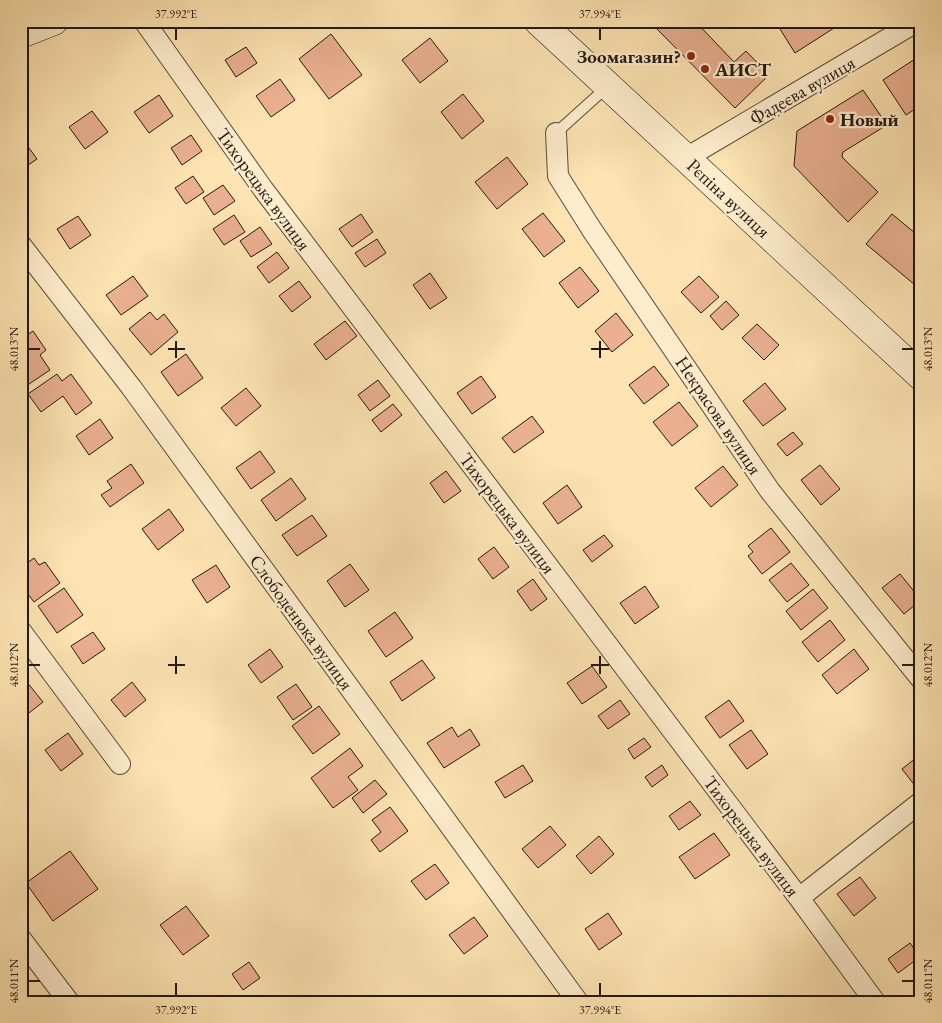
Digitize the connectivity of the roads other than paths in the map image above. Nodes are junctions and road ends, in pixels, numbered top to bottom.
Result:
1 (54, 21) edge
2 (144, 21) edge
3 (538, 21) edge
4 (918, 21) edge
5 (21, 34) edge
6 (608, 86) junction
7 (556, 133) joint
8 (686, 158) junction
9 (21, 245) edge
10 (921, 376) edge
11 (21, 631) edge
12 (921, 679) edge
13 (120, 764) dead end
14 (921, 802) edge
15 (799, 898) junction
16 (21, 939) edge
17 (69, 1002) edge
18 (578, 1002) edge
19 (875, 1002) edge

1 - 5 street
2 - 15 street, Тихорецька вулиця
3 - 6 street, Рєпіна вулиця
4 - 8 street, Фадеєва вулиця
6 - 7 lane
6 - 8 street, Рєпіна вулиця
7 - 12 street, Некрасова вулиця
8 - 10 street, Рєпіна вулиця
9 - 18 street, Слободенюка вулиця
11 - 13 street
14 - 15 street
15 - 19 street, Тихорецька вулиця
16 - 17 street

